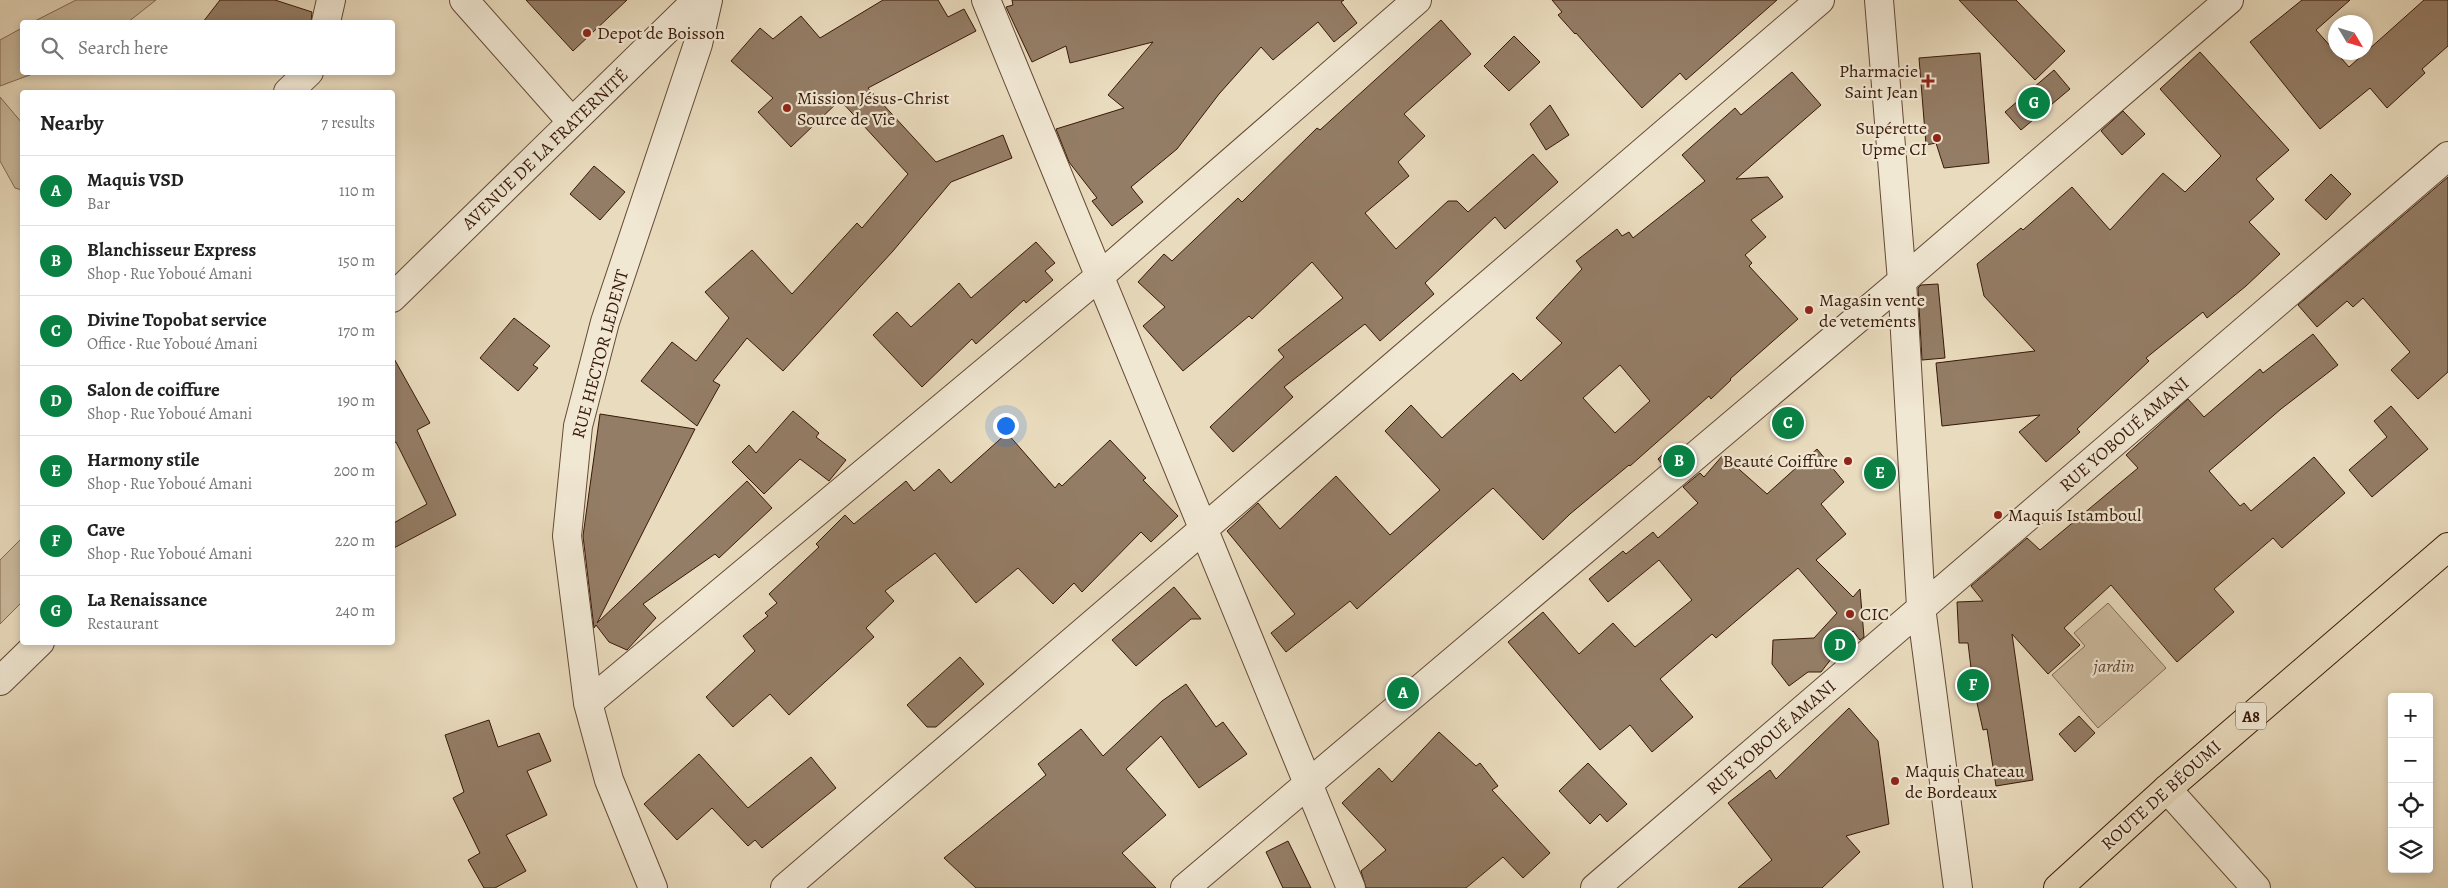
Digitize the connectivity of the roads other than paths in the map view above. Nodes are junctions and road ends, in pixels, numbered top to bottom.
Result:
1 (331, 0) edge
2 (464, 0) edge
3 (697, 0) edge
4 (708, 0) edge
5 (986, 0) edge
6 (1417, 0) edge
7 (1820, 0) edge
8 (1879, 0) edge
9 (2229, 0) edge
10 (326, 20) edge
11 (306, 75) edge
12 (290, 90) edge
13 (572, 122) junction
14 (2448, 156) edge
15 (1100, 274) junction
16 (1902, 281) junction
17 (395, 295) edge
18 (1203, 527) junction
19 (2448, 547) edge
20 (1922, 607) junction
21 (37, 645) edge
22 (0, 681) edge
23 (588, 703) junction
24 (1307, 784) junction
25 (2167, 788) junction
26 (654, 888) edge
27 (784, 888) edge
28 (1185, 888) edge
29 (1352, 888) edge
30 (1595, 888) edge
31 (1958, 888) edge
32 (2058, 888) edge
33 (2256, 888) edge

1 - 10 street
2 - 13 street
3 - 13 street, AVENUE DE LA FRATERNITÉ
4 - 23 street, RUE HECTOR LEDENT
5 - 15 street
6 - 15 street
7 - 18 street
8 - 16 street
9 - 16 street
11 - 12 street
13 - 17 street, AVENUE DE LA FRATERNITÉ
14 - 20 street, RUE YOBOUÉ AMANI
15 - 18 street
15 - 23 street
16 - 20 street
16 - 24 street
18 - 24 street
18 - 27 street
19 - 25 main road, ROUTE DE BÉOUMI / A8
20 - 30 street, RUE YOBOUÉ AMANI
20 - 31 street
21 - 22 street
23 - 26 street, RUE HECTOR LEDENT
24 - 28 street
24 - 29 street
25 - 32 main road, ROUTE DE BÉOUMI / A8
25 - 33 street

